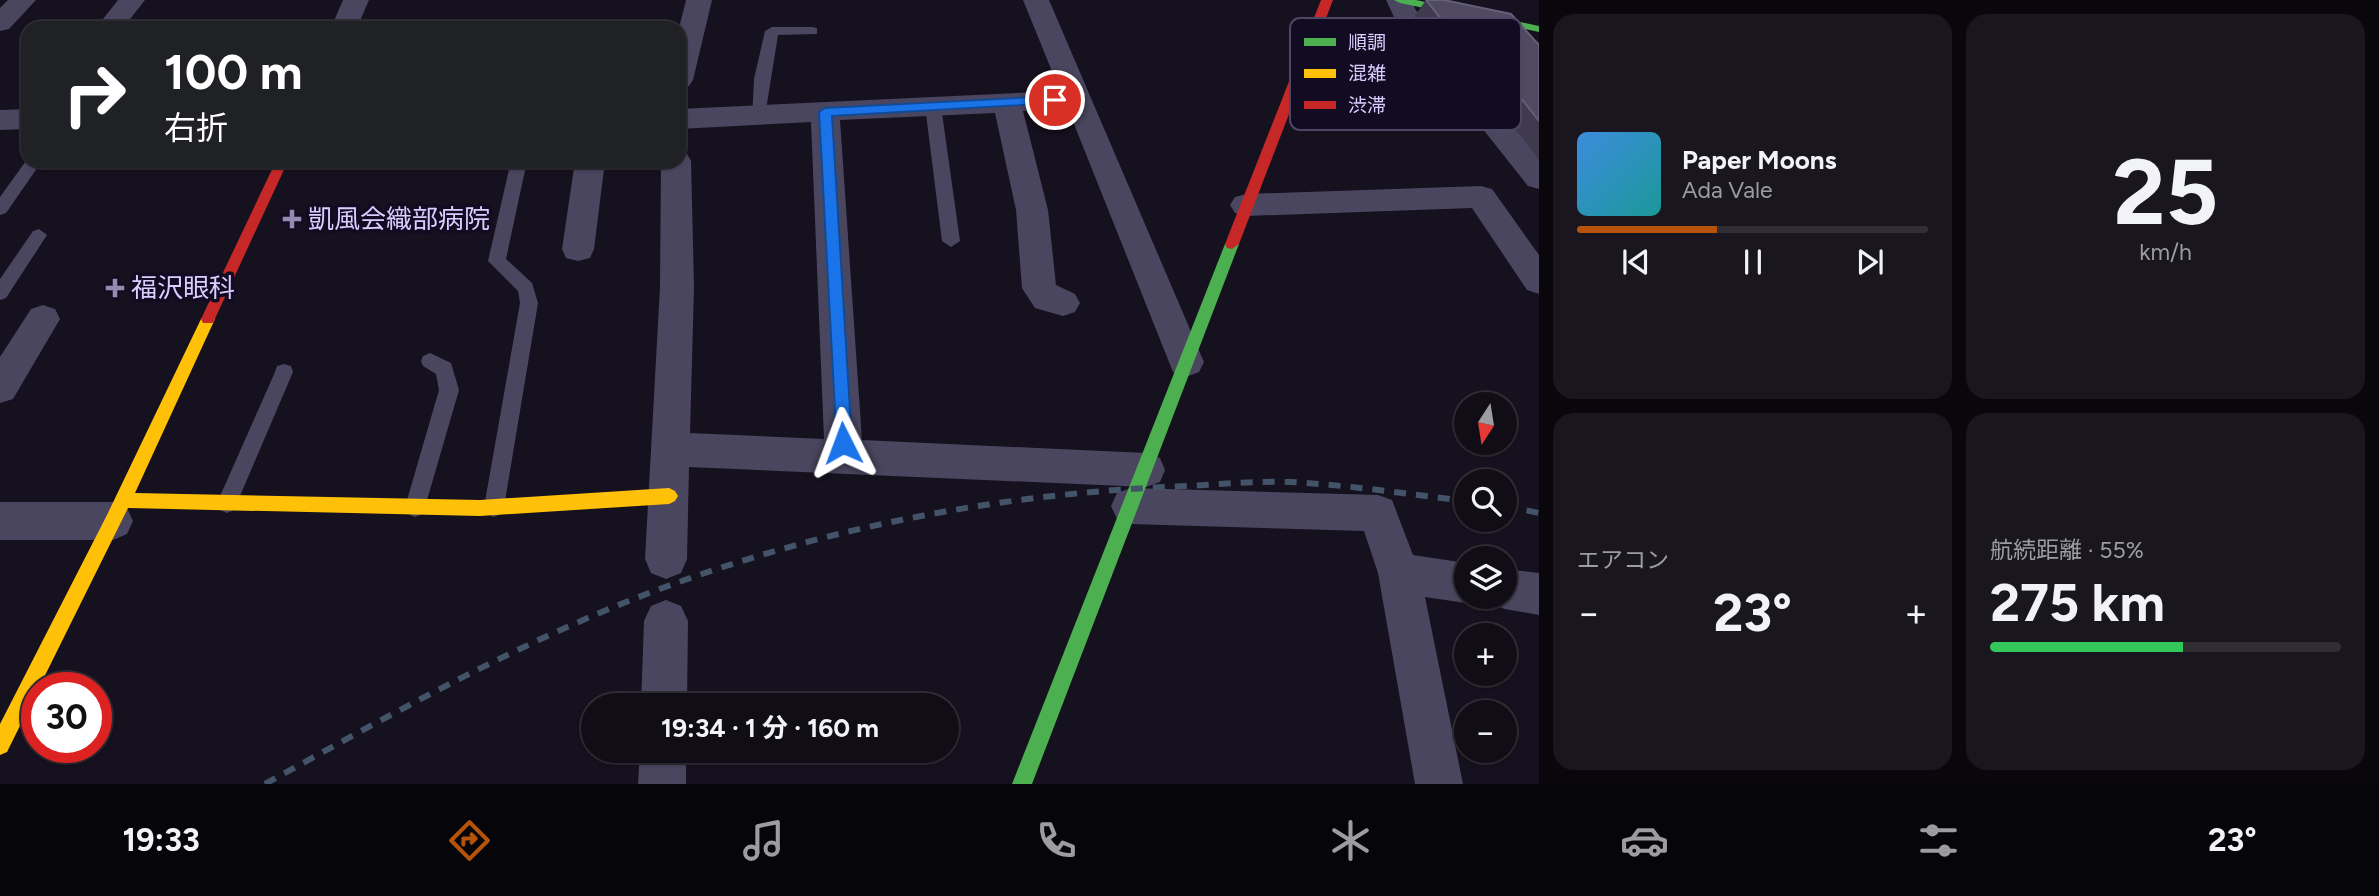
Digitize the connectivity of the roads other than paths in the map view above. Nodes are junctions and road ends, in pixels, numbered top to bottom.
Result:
1 (23, 0) edge
2 (132, 0) edge
3 (356, 0) edge
4 (699, 0) edge
5 (1036, 0) edge
6 (1327, 0) edge
7 (1400, 0) edge
8 (1320, 18) edge
9 (1409, 18) edge
10 (1486, 18) edge
11 (114, 21) edge
12 (347, 21) edge
13 (0, 23) edge
14 (1521, 25) edge
15 (1539, 29) edge
16 (811, 31) dead end
17 (686, 52) edge
18 (1290, 94) edge
19 (1078, 99) junction
20 (1007, 103) junction
21 (933, 106) junction
22 (825, 112) junction
23 (757, 116) junction
24 (21, 119) edge
25 (686, 119) edge
26 (0, 120) edge
27 (1500, 130) edge
28 (29, 168) edge
29 (279, 168) edge
30 (517, 168) edge
31 (589, 168) edge
32 (676, 168) edge
33 (1539, 178) edge
34 (1246, 205) junction
35 (0, 209) edge
36 (39, 234) dead end
37 (951, 241) dead end
38 (578, 249) dead end
39 (1539, 281) edge
40 (0, 293) edge
41 (1063, 303) dead end
42 (43, 319) dead end
43 (430, 361) dead end
44 (1186, 362) junction
45 (284, 372) dead end
46 (0, 388) edge
47 (843, 443) dead end
48 (671, 449) junction
49 (1138, 488) junction
50 (669, 496) junction
51 (227, 503) junction
52 (415, 507) junction
53 (494, 507) junction
54 (118, 511) junction
55 (0, 522) edge
56 (666, 559) dead end
57 (1399, 573) junction
58 (1454, 581) edge
59 (1517, 591) edge
60 (1539, 594) edge
61 (666, 621) dead end
62 (664, 693) edge
63 (0, 745) edge
64 (663, 763) edge
65 (662, 784) edge
66 (1022, 784) edge
67 (1439, 784) edge

1 - 13 street
2 - 11 street
3 - 12 street
4 - 17 street
5 - 19 street
6 - 8 street
7 - 9 street
7 - 10 street
14 - 15 street
16 - 23 lane
18 - 34 street
19 - 20 street
19 - 44 street
20 - 21 street
20 - 41 street
21 - 22 street
21 - 37 lane
22 - 23 street
22 - 47 street
23 - 25 street
24 - 26 street
27 - 33 street
28 - 35 lane
29 - 54 street
30 - 53 lane
31 - 38 street
32 - 48 street
34 - 39 street
34 - 44 street
36 - 40 lane
42 - 46 street
43 - 52 lane
44 - 49 street
45 - 51 lane
48 - 49 street
48 - 50 street
49 - 57 street
49 - 66 street
50 - 53 street
50 - 56 street
51 - 52 street
51 - 54 street
52 - 53 street
54 - 55 street
54 - 63 street
57 - 58 street
57 - 67 street
59 - 60 street
61 - 62 street
64 - 65 street

